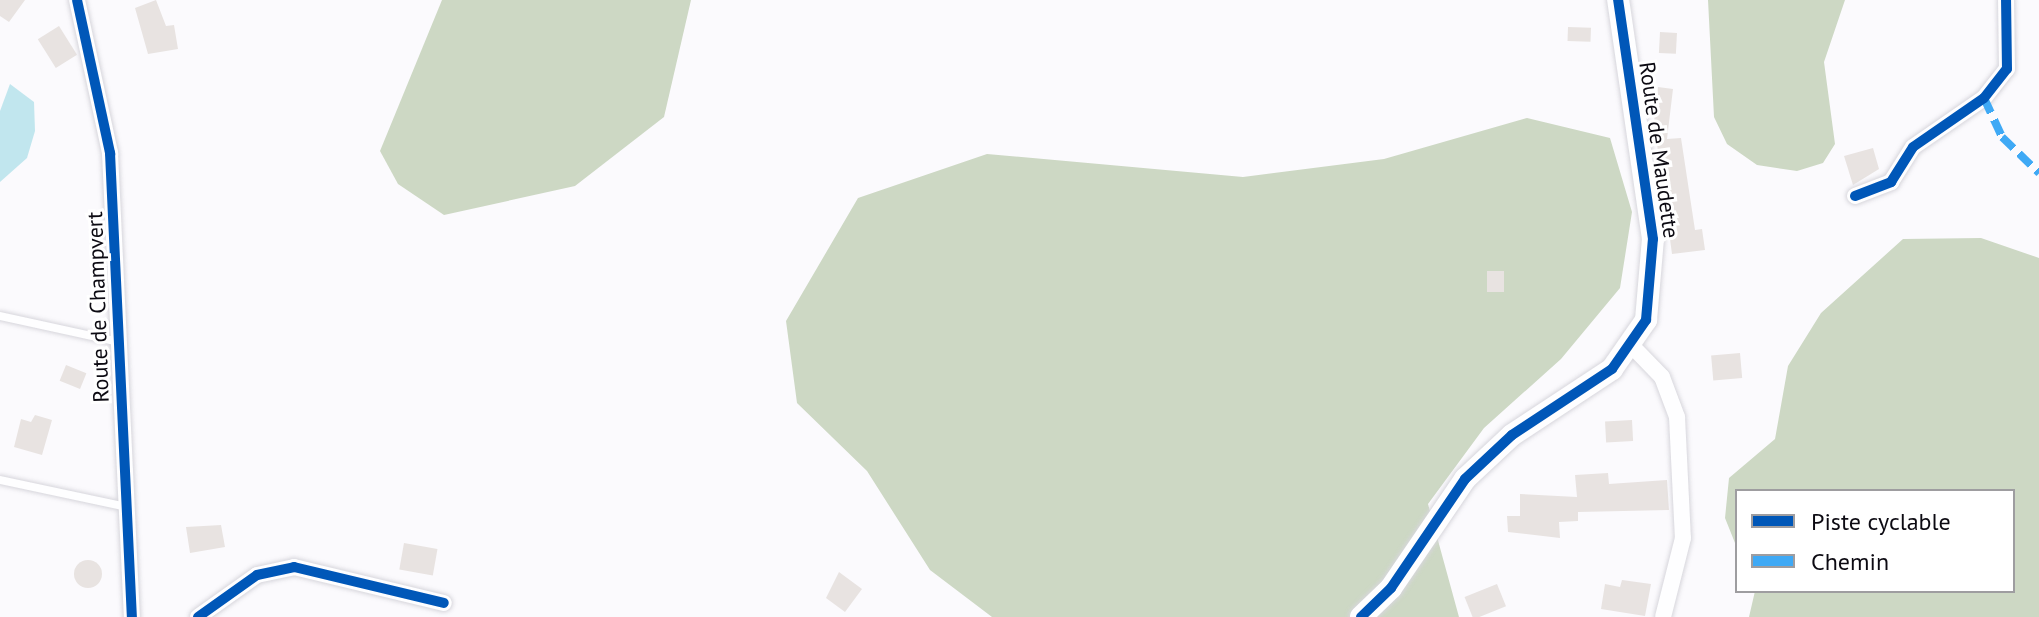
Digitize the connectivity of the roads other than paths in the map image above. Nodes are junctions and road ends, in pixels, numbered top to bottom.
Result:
1 (77, 0) edge
2 (1618, 0) edge
3 (2006, 0) edge
4 (1855, 196) dead end
5 (0, 316) edge
6 (124, 343) junction
7 (1632, 346) junction
8 (0, 480) edge
9 (128, 507) junction
10 (444, 603) dead end
11 (132, 617) edge
12 (198, 617) edge
13 (1361, 617) edge
14 (1663, 617) edge

1 - 6 street, Route de Champvert
2 - 7 street, Route de Maudette
3 - 4 street
5 - 6 lane
6 - 9 street, Route de Champvert
7 - 13 street, Route de Maudette
7 - 14 street
8 - 9 lane
9 - 11 street, Route de Champvert
10 - 12 street

